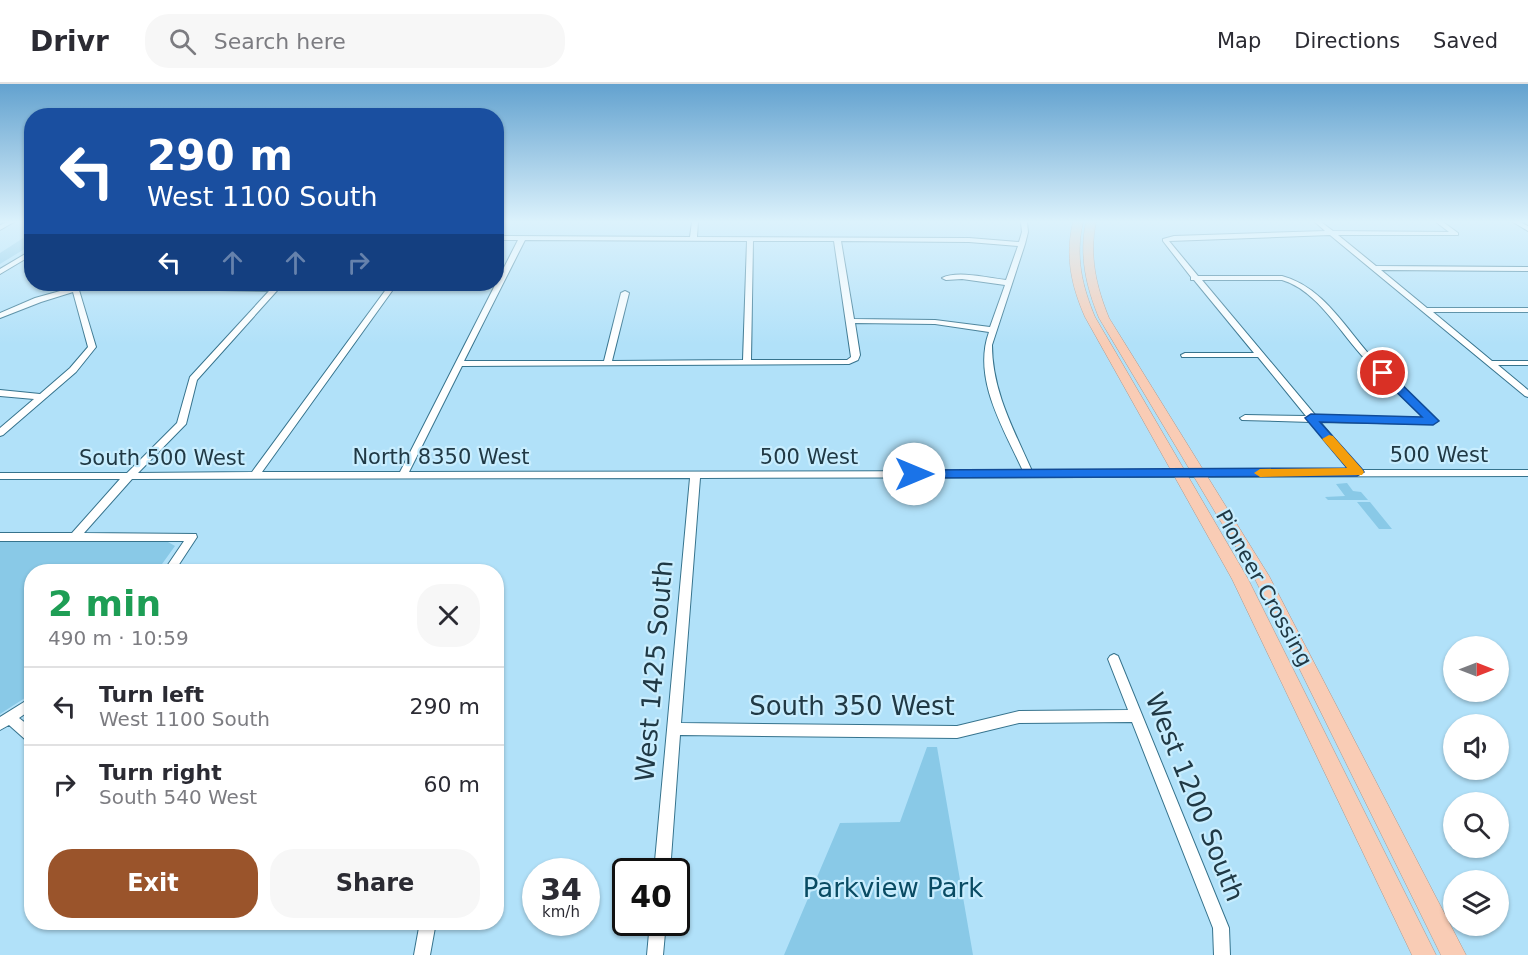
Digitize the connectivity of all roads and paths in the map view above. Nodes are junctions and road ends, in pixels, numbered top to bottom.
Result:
1 (15, 263) edge
2 (749, 263) edge
3 (841, 263) edge
4 (1016, 263) edge
5 (1073, 263) edge
6 (1087, 263) edge
7 (1182, 263) edge
8 (1369, 263) edge
9 (1376, 268) junction
10 (1528, 269) edge
11 (0, 272) edge
12 (946, 278) dead end
13 (1194, 278) junction
14 (1009, 283) junction
15 (62, 291) edge
16 (76, 291) edge
17 (272, 291) edge
18 (388, 291) edge
19 (496, 291) edge
20 (625, 293) dead end
21 (1427, 310) junction
22 (1528, 310) edge
23 (0, 316) edge
24 (850, 321) junction
25 (993, 330) junction
26 (1258, 355) junction
27 (1185, 356) dead end
28 (747, 363) junction
29 (1491, 363) junction
30 (1528, 363) edge
31 (459, 364) junction
32 (607, 364) junction
33 (0, 393) edge
34 (1528, 394) edge
35 (43, 397) junction
36 (1245, 418) dead end
37 (1311, 418) junction
38 (0, 433) edge
39 (1357, 472) junction
40 (1190, 473) junction
41 (1528, 473) edge
42 (1029, 474) junction
43 (403, 475) junction
44 (558, 475) joint
45 (695, 475) junction
46 (0, 476) edge
47 (128, 476) junction
48 (254, 476) junction
49 (325, 476) joint
50 (0, 537) edge
51 (75, 537) junction
52 (173, 564) edge
53 (1114, 658) dead end
54 (24, 708) edge
55 (1136, 716) junction
56 (5, 721) edge
57 (674, 729) junction
58 (24, 732) edge
59 (663, 858) edge
60 (427, 930) edge
61 (657, 936) edge
62 (422, 955) edge
63 (655, 955) edge
64 (1222, 955) edge
65 (1424, 955) edge
66 (1454, 955) edge

1 - 11 street
2 - 28 street
3 - 24 street
4 - 14 street
5 - 40 highway, Pioneer Crossing
6 - 40 highway, Pioneer Crossing
7 - 13 street
8 - 9 street
9 - 10 street
9 - 21 street
12 - 14 street
13 - 26 street
13 - 37 street
14 - 25 street
15 - 23 street
16 - 35 street
17 - 47 street
18 - 48 street
19 - 31 street
20 - 32 street
21 - 22 street
21 - 29 street
24 - 25 street
24 - 28 street
25 - 42 street
26 - 27 street
26 - 37 street
28 - 32 street
29 - 30 street
29 - 34 street
31 - 32 street
31 - 43 street
33 - 35 street
35 - 38 street
36 - 37 street
37 - 39 street
39 - 40 street, 500 West
39 - 41 street, 500 West
40 - 42 street, 500 West
40 - 65 highway, Pioneer Crossing
40 - 66 highway, Pioneer Crossing
42 - 45 street, 500 West
43 - 44 street, North 8350 West
43 - 49 street, North 8350 West
44 - 45 street, 500 West
45 - 57 street, West 1425 South
46 - 47 street, South 500 West
47 - 48 street, South 500 West
47 - 51 street
48 - 49 street, South 500 West
50 - 51 street
51 - 52 street
53 - 55 street, West 1200 South
54 - 56 street
55 - 57 street, South 350 West
55 - 64 street, West 1200 South
56 - 58 street
57 - 59 street, West 1425 South
60 - 62 street
61 - 63 street

